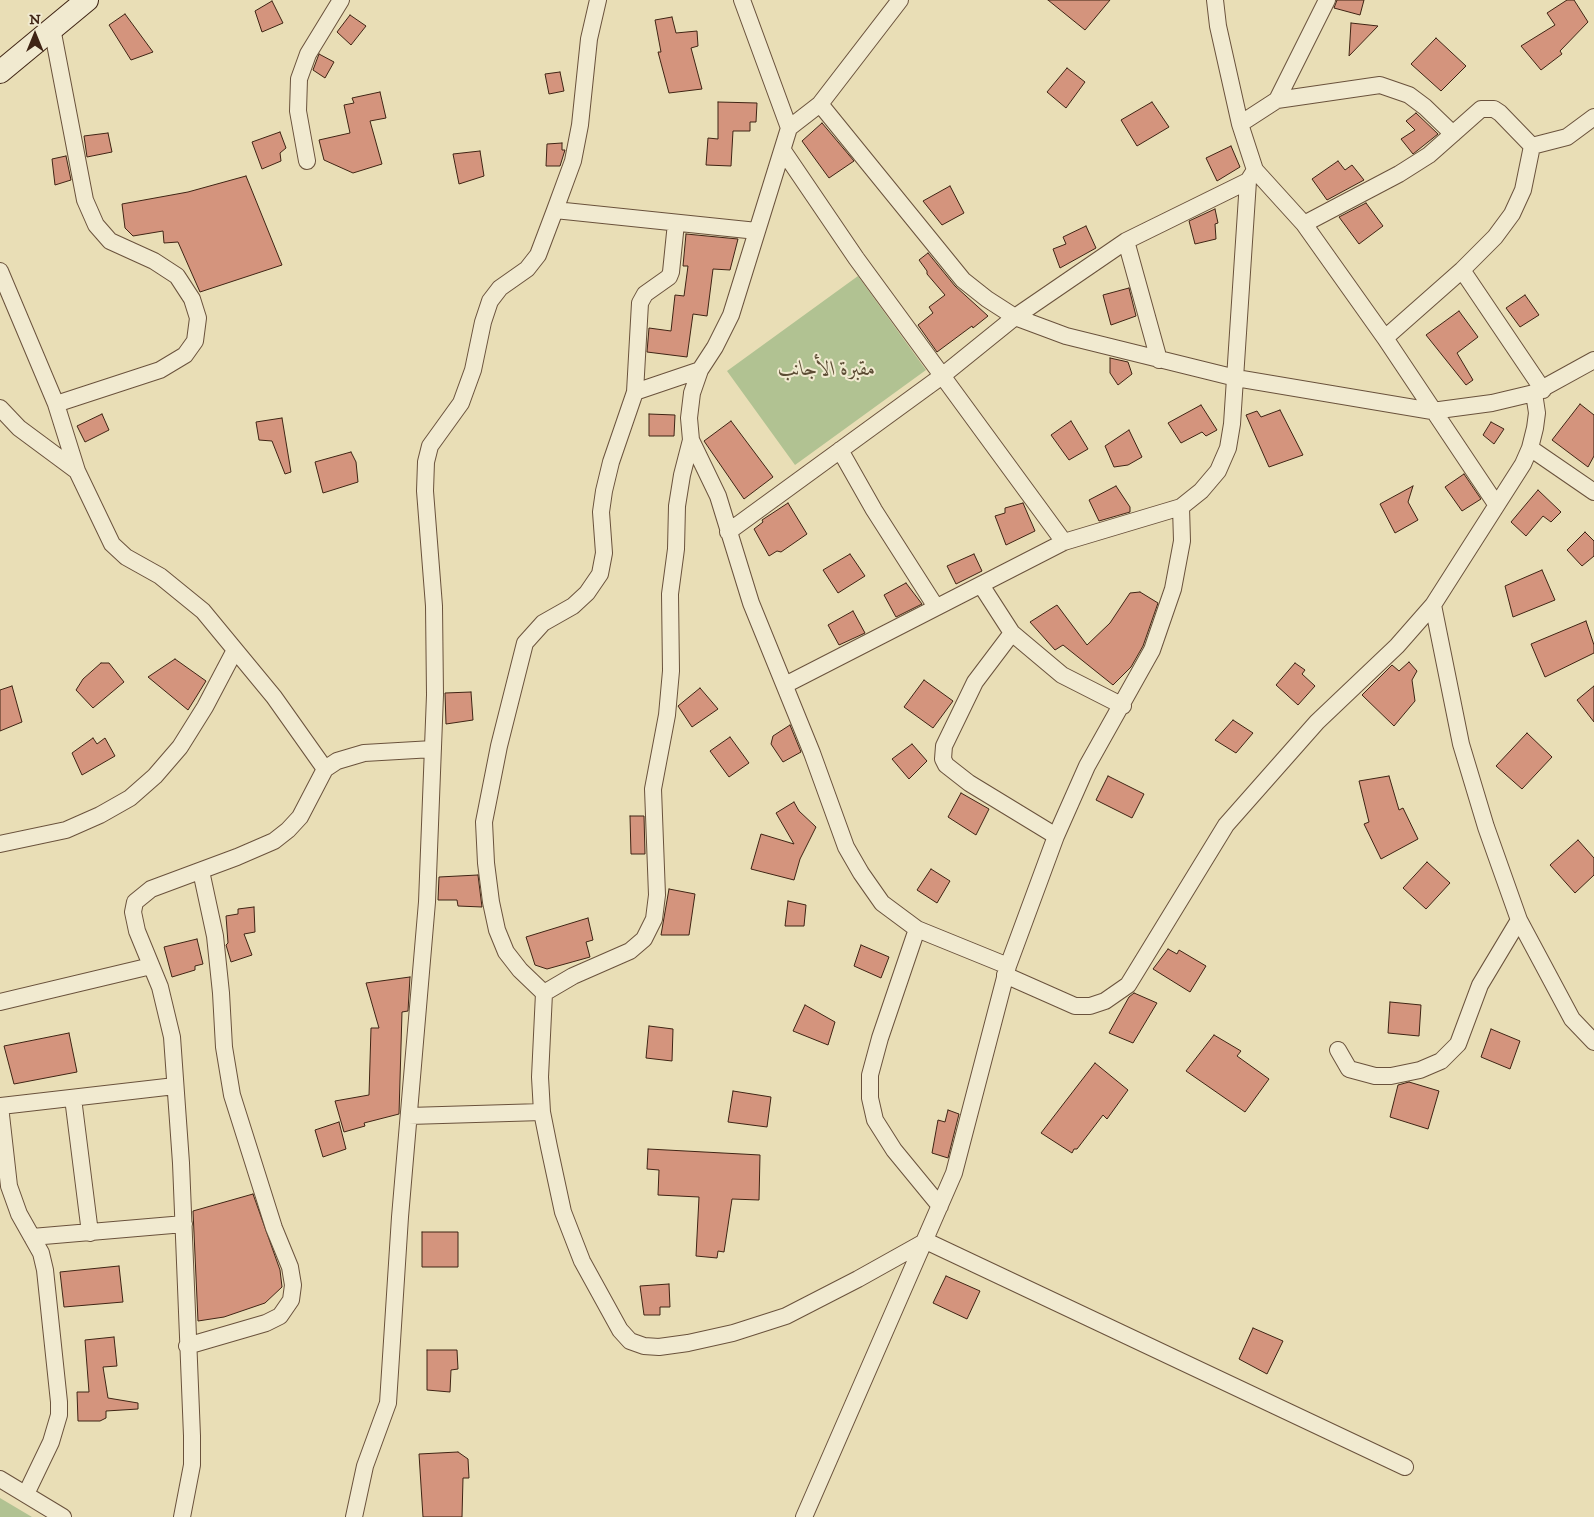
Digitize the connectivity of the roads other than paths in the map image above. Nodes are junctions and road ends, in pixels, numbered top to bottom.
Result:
1 (87, 0) edge
2 (341, 0) edge
3 (598, 0) edge
4 (742, 0) edge
5 (900, 0) edge
6 (1215, 0) edge
7 (1327, 0) edge
8 (52, 28) junction
9 (0, 72) edge
10 (1277, 100) junction
11 (820, 104) junction
12 (1594, 117) edge
13 (1240, 124) junction
14 (789, 128) junction
15 (1453, 134) junction
16 (1532, 146) junction
17 (784, 152) junction
18 (307, 161) dead end
19 (1252, 176) junction
20 (555, 210) junction
21 (676, 224) junction
22 (1304, 224) junction
23 (757, 231) junction
24 (1126, 241) junction
25 (1462, 270) junction
26 (0, 271) edge
27 (1015, 317) junction
28 (1385, 338) junction
29 (1159, 360) junction
30 (1591, 363) edge
31 (700, 370) junction
32 (942, 376) junction
33 (1236, 378) junction
34 (1539, 391) junction
35 (635, 392) junction
36 (56, 404) junction
37 (0, 408) edge
38 (1432, 412) junction
39 (691, 440) junction
40 (1530, 448) junction
41 (840, 450) junction
42 (77, 471) junction
43 (1594, 492) edge
44 (1496, 504) junction
45 (1181, 507) junction
46 (728, 532) junction
47 (1064, 542) junction
48 (981, 585) junction
49 (1433, 605) junction
50 (936, 607) junction
51 (1012, 633) junction
52 (235, 650) junction
53 (785, 686) junction
54 (1123, 706) junction
55 (433, 749) junction
56 (325, 769) junction
57 (1056, 836) junction
58 (0, 844) edge
59 (201, 871) junction
60 (1519, 920) junction
61 (917, 929) junction
62 (151, 966) junction
63 (1007, 971) junction
64 (544, 993) junction
65 (0, 1002) edge
66 (1594, 1042) edge
67 (1338, 1050) dead end
68 (175, 1086) junction
69 (73, 1098) junction
70 (0, 1106) edge
71 (542, 1112) junction
72 (409, 1116) junction
73 (4, 1187) edge
74 (940, 1206) junction
75 (184, 1224) junction
76 (90, 1232) junction
77 (32, 1237) junction
78 (926, 1241) junction
79 (187, 1346) junction
80 (1405, 1467) dead end
81 (0, 1479) edge
82 (26, 1494) junction
83 (62, 1517) edge
84 (182, 1517) edge
85 (354, 1517) edge
86 (804, 1517) edge

1 - 8 street
2 - 18 street
3 - 20 street
4 - 14 street
5 - 11 street
6 - 13 street
7 - 10 street
8 - 9 street
8 - 36 street
10 - 13 street
10 - 15 street
11 - 14 street
11 - 27 street
12 - 16 street
13 - 19 street
14 - 17 street
15 - 16 street
15 - 22 street
16 - 25 street
17 - 23 street
17 - 32 street
19 - 22 street
19 - 24 street
19 - 33 street
20 - 21 street
20 - 55 street
21 - 23 street
21 - 35 street
22 - 28 street
23 - 31 street
24 - 27 street
24 - 29 street
25 - 28 street
25 - 34 street
26 - 36 street
27 - 29 street
27 - 32 street
28 - 38 street
29 - 33 street
30 - 34 street
31 - 35 street
31 - 39 street
32 - 41 street
32 - 47 street
33 - 38 street
33 - 45 street
34 - 38 street
34 - 40 street
35 - 64 street
36 - 42 street
37 - 42 street
38 - 44 street
39 - 46 street
39 - 64 street
40 - 43 street
40 - 44 street
41 - 46 street
41 - 50 street
42 - 52 street
44 - 49 street
45 - 47 street
45 - 54 street
46 - 53 street
47 - 48 street
48 - 50 street
48 - 51 street
49 - 60 street
49 - 63 street
50 - 53 street
51 - 54 street
51 - 57 street
52 - 56 street
52 - 58 street
53 - 61 street
54 - 57 street
55 - 56 street
55 - 72 street
56 - 59 street
57 - 63 street
59 - 62 street
59 - 79 street
60 - 66 street
60 - 67 street
61 - 63 street
61 - 74 street
62 - 65 street
62 - 68 street
63 - 74 street
64 - 71 street
68 - 69 street
68 - 75 street
69 - 70 street
69 - 76 street
70 - 73 street
71 - 72 street
71 - 78 street
72 - 85 street
73 - 77 street
74 - 78 street
75 - 76 street
75 - 79 street
76 - 77 street
77 - 82 street
78 - 80 street
78 - 86 street
79 - 84 street
81 - 82 street
82 - 83 street

